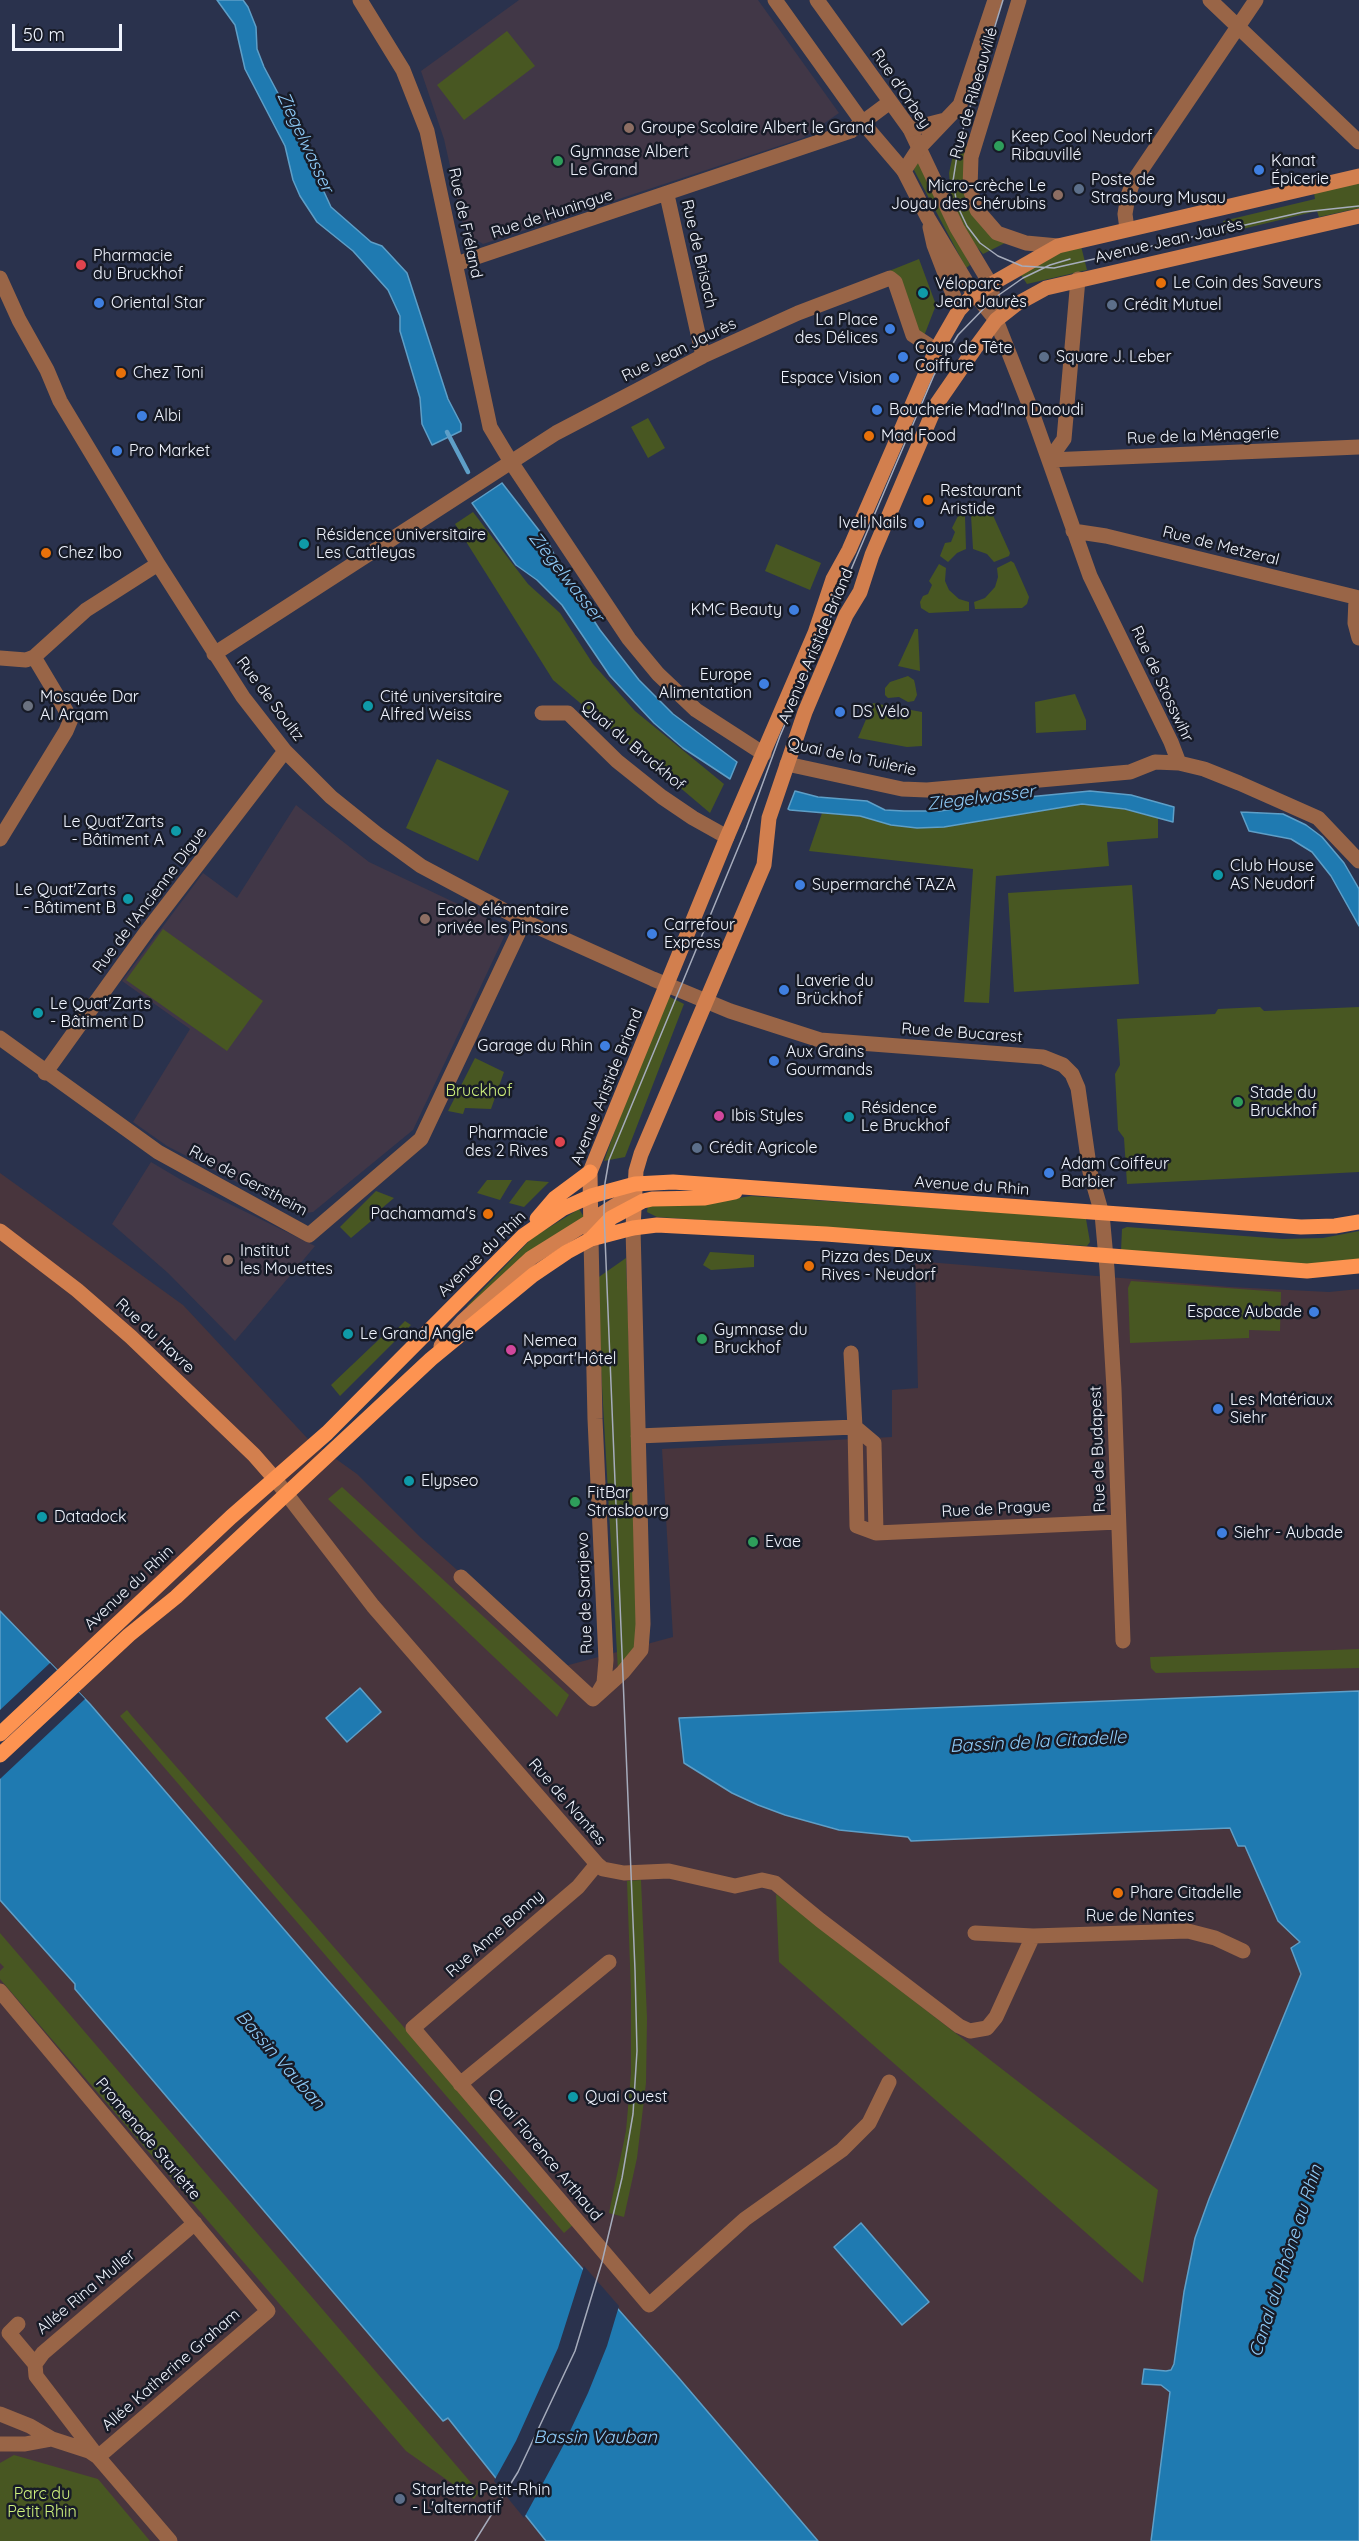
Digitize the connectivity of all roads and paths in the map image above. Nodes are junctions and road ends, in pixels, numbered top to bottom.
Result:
1 (360, 0) edge
2 (775, 0) edge
3 (817, 0) edge
4 (995, 0) edge
5 (1019, 0) edge
6 (1210, 0) edge
7 (1256, 0) edge
8 (1238, 26) junction
9 (890, 102) junction
10 (948, 119) junction
11 (863, 123) junction
12 (910, 129) junction
13 (1359, 142) edge
14 (919, 148) junction
15 (904, 171) junction
16 (1359, 176) edge
17 (667, 195) junction
18 (1359, 216) edge
19 (928, 218) junction
20 (1127, 229) junction
21 (1058, 246) junction
22 (456, 264) junction
23 (0, 278) edge
24 (1078, 279) junction
25 (991, 285) junction
26 (974, 294) junction
27 (5, 301) edge
28 (959, 310) junction
29 (996, 320) junction
30 (936, 350) junction
31 (703, 356) junction
32 (1359, 447) edge
33 (1049, 460) junction
34 (511, 462) junction
35 (1073, 531) junction
36 (158, 564) junction
37 (1358, 598) edge
38 (1359, 638) edge
39 (214, 654) junction
40 (34, 657) junction
41 (0, 658) edge
42 (542, 713) dead end
43 (285, 751) junction
44 (764, 754) junction
45 (1179, 763) junction
46 (787, 764) junction
47 (728, 837) junction
48 (0, 839) edge
49 (1359, 861) edge
50 (524, 921) junction
51 (667, 985) junction
52 (706, 1001) junction
53 (0, 1038) edge
54 (45, 1073) junction
55 (590, 1172) junction
56 (635, 1184) junction
57 (755, 1188) junction
58 (591, 1196) junction
59 (634, 1205) junction
60 (1102, 1215) junction
61 (591, 1221) junction
62 (1359, 1222) edge
63 (633, 1228) junction
64 (0, 1231) edge
65 (524, 1236) junction
66 (591, 1239) junction
67 (1106, 1257) junction
68 (1359, 1266) edge
69 (851, 1353) dead end
70 (430, 1359) junction
71 (855, 1427) junction
72 (638, 1436) junction
73 (275, 1479) junction
74 (285, 1493) junction
75 (1118, 1521) junction
76 (461, 1577) dead end
77 (1123, 1641) dead end
78 (596, 1696) junction
79 (0, 1734) edge
80 (0, 1755) edge
81 (597, 1864) junction
82 (975, 1933) dead end
83 (1033, 1936) junction
84 (1243, 1951) dead end
85 (609, 1962) dead end
86 (0, 1991) edge
87 (413, 2028) joint
88 (889, 2082) dead end
89 (460, 2084) junction
90 (195, 2223) junction
91 (268, 2311) joint
92 (18, 2324) dead end
93 (35, 2364) junction
94 (0, 2414) edge
95 (52, 2439) junction
96 (0, 2444) edge
97 (98, 2457) junction
98 (170, 2541) edge

1 - 22 street, Rue de Fréland
2 - 11 street
3 - 9 street, Rue d'Orbey
4 - 10 street, Rue de Ribeauvillé
5 - 21 street, Rue de Ribeauvillé
6 - 8 street
7 - 8 street
8 - 13 street
8 - 20 street
9 - 11 street, Rue de Huningue
9 - 12 street, Rue d'Orbey
10 - 12 street, Rue de Ribeauvillé
10 - 14 street, Rue de Ribeauvillé
11 - 15 street
11 - 17 street, Rue de Huningue
12 - 14 street, Rue d'Orbey
14 - 15 street, Rue de Ribeauvillé
14 - 25 street, Rue d'Orbey
15 - 19 street
16 - 20 main road, Avenue Jean Jaurès
17 - 22 street, Rue de Huningue
17 - 31 street, Rue de Brisach
18 - 24 main road, Avenue Jean Jaurès
19 - 26 street
19 - 28 street
20 - 21 main road, Avenue Jean Jaurès
21 - 25 main road, Avenue Jean Jaurès
22 - 34 street, Rue de Fréland
23 - 27 street, Rue de Soultz
24 - 29 main road, Avenue Jean Jaurès
24 - 33 street
25 - 26 main road, Avenue Jean Jaurès
25 - 29 street, Rue d'Orbey
26 - 28 main road, Avenue Aristide Briand
26 - 29 street
27 - 36 street, Rue de Soultz
28 - 30 main road, Avenue Aristide Briand
29 - 33 street, Rue de Stosswihr
29 - 46 main road, Avenue Aristide Briand
30 - 31 street, Rue Jean Jaurès
30 - 44 main road, Avenue Aristide Briand
31 - 34 street, Rue Jean Jaurès
32 - 33 street, Rue de la Ménagerie
33 - 35 street, Rue de Stosswihr
34 - 39 street, Rue Jean Jaurès
34 - 44 street, Quai de la Tuilerie
35 - 37 street, Rue de Metzeral
35 - 45 street, Rue de Stosswihr
36 - 39 street, Rue de Soultz
36 - 40 street
37 - 38 street
39 - 43 street, Rue de Soultz
40 - 41 street
40 - 48 street
42 - 47 street, Quai du Bruckhof
43 - 50 street, Rue de Soultz
43 - 54 street, Rue de l'Ancienne Digue
44 - 46 main road, Quai de la Tuilerie
44 - 47 main road, Avenue Aristide Briand
45 - 46 street, Quai de la Tuilerie
45 - 49 street, Rue de Stosswihr
46 - 52 main road, Avenue Aristide Briand
47 - 51 main road, Avenue Aristide Briand
50 - 51 street, Rue de Soultz
50 - 54 street, Rue de Gerstheim
51 - 52 street
51 - 55 main road, Avenue Aristide Briand
52 - 56 main road, Avenue Aristide Briand
52 - 60 street, Rue de Bucarest
53 - 54 street, Rue de Gerstheim
55 - 58 main road, Avenue Aristide Briand
55 - 65 main road
56 - 57 main road, Avenue du Rhin
56 - 58 main road, Avenue du Rhin
56 - 59 main road, Avenue Aristide Briand
56 - 61 main road
57 - 59 main road
57 - 60 main road, Avenue du Rhin
58 - 61 main road, Avenue Aristide Briand
58 - 65 main road, Avenue du Rhin
59 - 63 main road, Avenue Aristide Briand
59 - 66 main road
60 - 62 main road, Avenue du Rhin
60 - 67 street
61 - 66 main road, Avenue Aristide Briand
61 - 70 main road
63 - 66 main road, Avenue du Rhin
63 - 67 main road, Avenue du Rhin
63 - 72 street
64 - 73 main road, Rue du Havre
65 - 73 main road, Avenue du Rhin
66 - 70 main road, Avenue du Rhin
66 - 78 street, Rue de Sarajevo
67 - 68 main road, Avenue du Rhin
67 - 75 street, Rue de Budapest
69 - 71 street
70 - 74 main road, Avenue du Rhin
71 - 72 street
71 - 75 street, Rue de Prague
72 - 78 street
73 - 74 street, Rue de Nantes
73 - 79 main road, Avenue du Rhin
74 - 80 main road, Avenue du Rhin
74 - 81 street, Rue de Nantes
75 - 77 street, Rue de Budapest
76 - 78 street
81 - 83 street, Rue de Nantes
81 - 87 street, Rue Anne Bonny
82 - 83 street, Rue de Nantes
83 - 84 street, Rue de Nantes
85 - 89 street
86 - 90 street, Promenade Starlette
87 - 89 street, Quai Florence Arthaud
88 - 89 street, Quai Florence Arthaud
90 - 91 street, Promenade Starlette
90 - 93 street, Allée Rina Muller
91 - 97 street, Allée Katherine Graham
92 - 93 street
93 - 97 street
94 - 95 street
95 - 96 street
95 - 97 street
97 - 98 street

